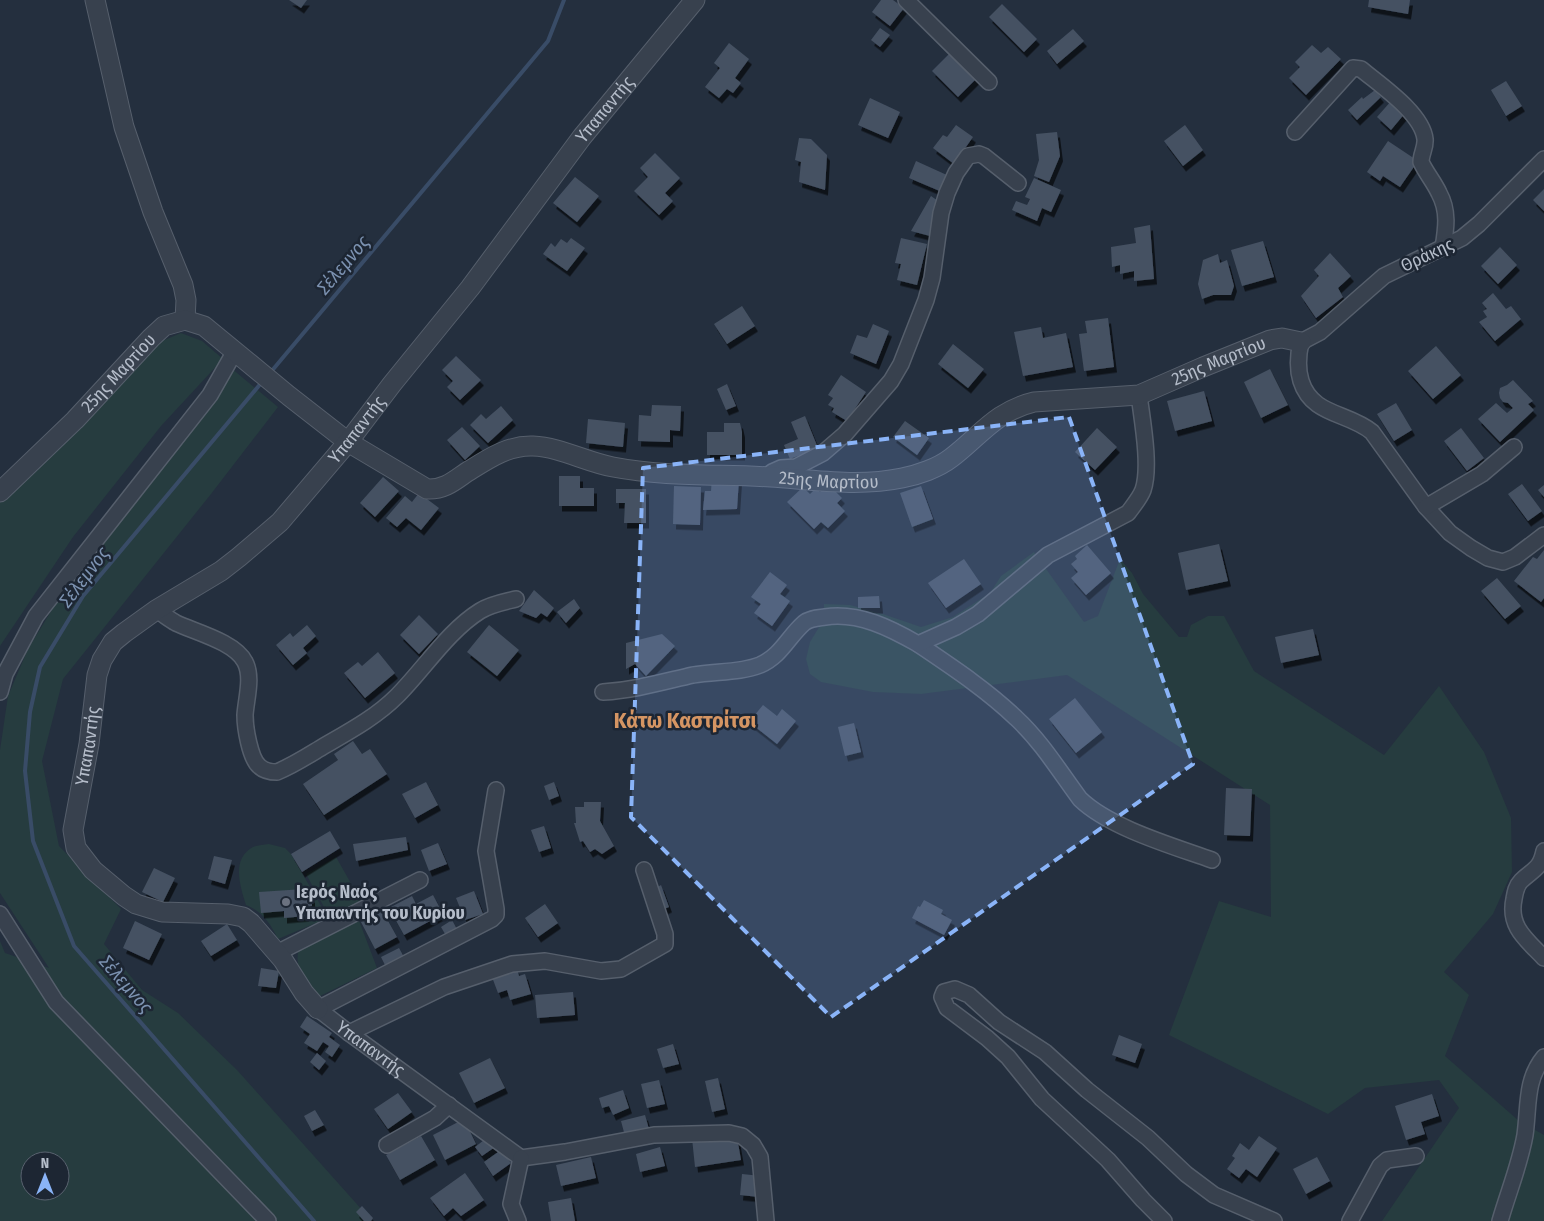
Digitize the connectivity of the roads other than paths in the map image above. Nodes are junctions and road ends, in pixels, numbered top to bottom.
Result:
1 (94, 0) edge
2 (695, 0) edge
3 (906, 0) edge
4 (989, 82) dead end
5 (1295, 132) dead end
6 (1544, 159) edge
7 (1018, 183) dead end
8 (1443, 248) junction
9 (185, 320) junction
10 (1301, 342) junction
11 (235, 351) junction
12 (1139, 395) junction
13 (348, 442) junction
14 (1514, 447) dead end
15 (770, 477) junction
16 (0, 492) edge
17 (1426, 507) junction
18 (1544, 535) edge
19 (516, 599) dead end
20 (156, 610) junction
21 (918, 644) junction
22 (0, 692) edge
23 (603, 692) dead end
24 (496, 790) dead end
25 (1544, 851) edge
26 (1212, 860) dead end
27 (644, 870) dead end
28 (420, 880) dead end
29 (0, 914) edge
30 (277, 953) junction
31 (1544, 958) edge
32 (318, 1009) junction
33 (348, 1032) junction
34 (1544, 1057) edge
35 (448, 1105) junction
36 (387, 1145) dead end
37 (1416, 1156) dead end
38 (521, 1158) junction
39 (268, 1221) edge
40 (518, 1221) edge
41 (766, 1221) edge
42 (1164, 1221) edge
43 (1274, 1221) edge
44 (1350, 1221) edge
45 (1500, 1221) edge

1 - 9 street
2 - 13 street, Υπαπαντής
3 - 4 street
5 - 8 street
6 - 8 street, Θράκης
7 - 15 street
8 - 10 street, Θράκης
9 - 11 street
9 - 16 street, 25ης Μαρτίου
10 - 12 street, 25ης Μαρτίου
10 - 17 street
11 - 13 street, 25ης Μαρτίου
11 - 22 street
12 - 15 street, 25ης Μαρτίου
12 - 21 street
13 - 15 street, 25ης Μαρτίου
13 - 20 street, Υπαπαντής
14 - 17 street
17 - 18 street
19 - 20 street
20 - 30 street, Υπαπαντής
21 - 23 street
21 - 26 street
24 - 32 street
25 - 31 street
27 - 33 street
28 - 30 street
29 - 39 street
30 - 32 street, Υπαπαντής
32 - 33 street, Υπαπαντής
33 - 35 street, Υπαπαντής
34 - 45 street
35 - 36 street
35 - 38 street, Υπαπαντής
37 - 44 street
38 - 40 street
38 - 41 street
42 - 43 street

